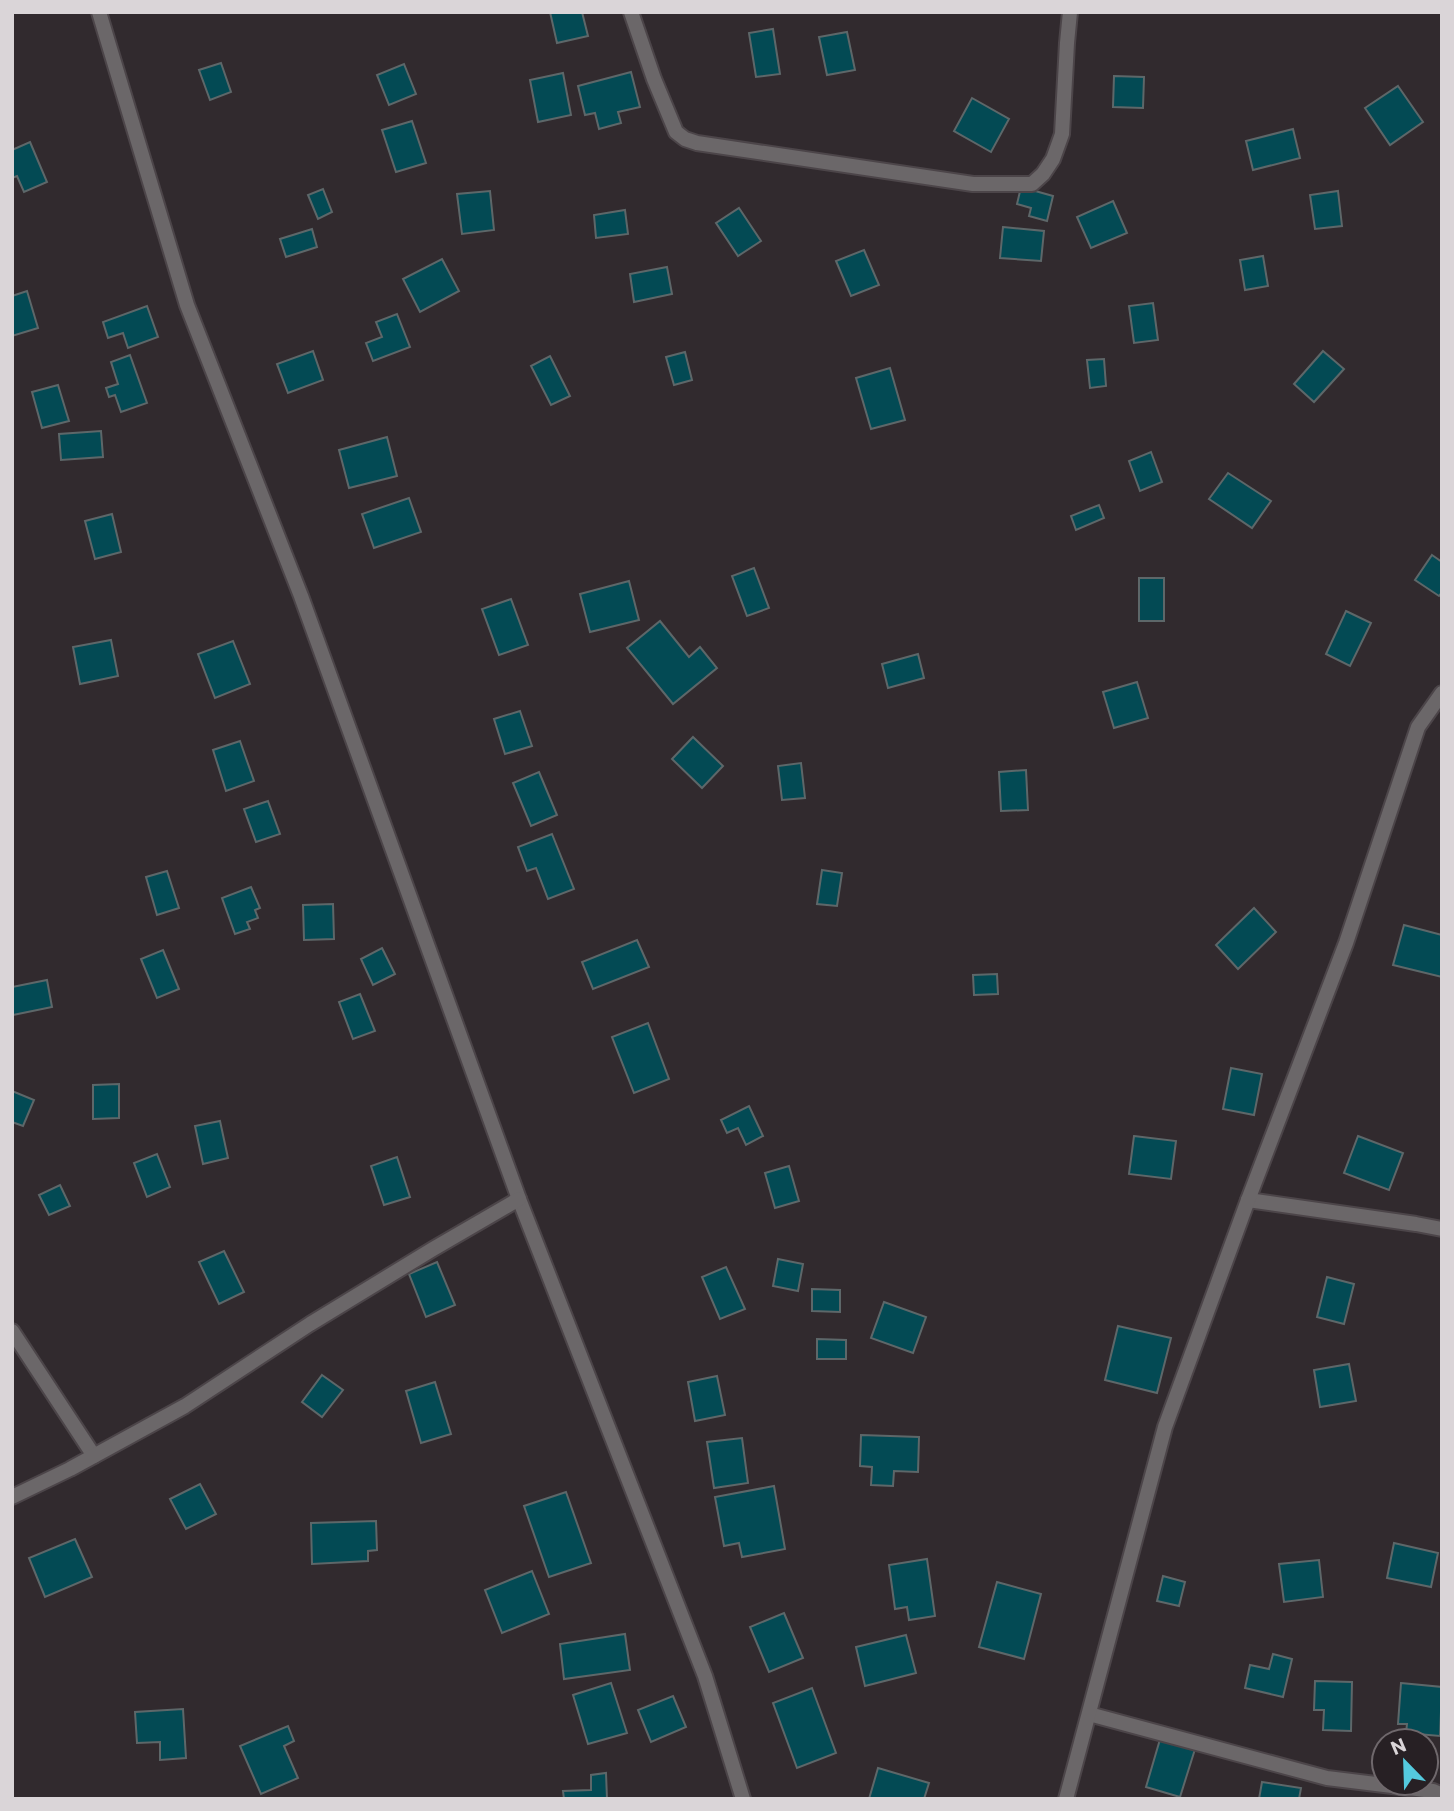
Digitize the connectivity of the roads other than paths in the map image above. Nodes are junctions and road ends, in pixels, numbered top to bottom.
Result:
1 (99, 12) edge
2 (631, 12) edge
3 (1070, 12) edge
4 (1442, 693) edge
5 (519, 1199) junction
6 (1248, 1200) junction
7 (1442, 1229) edge
8 (12, 1331) edge
9 (94, 1456) junction
10 (12, 1497) edge
11 (1088, 1714) junction
12 (1442, 1795) edge
13 (743, 1799) edge
14 (1066, 1799) edge

1 - 5 street
2 - 3 street
4 - 6 street
5 - 9 street
5 - 13 street
6 - 7 street
6 - 11 street
8 - 9 street
9 - 10 street
11 - 12 street
11 - 14 street

